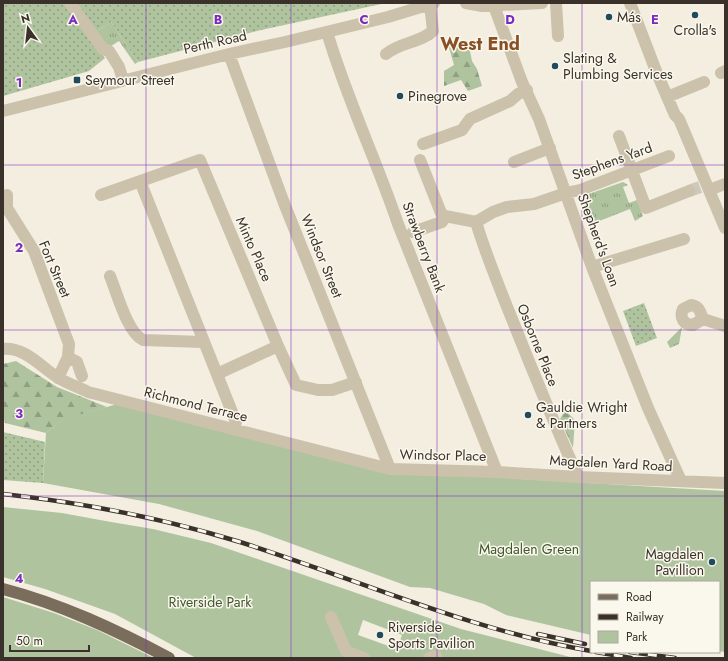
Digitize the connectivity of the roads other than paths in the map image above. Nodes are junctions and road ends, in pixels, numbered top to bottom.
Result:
1 (70, 3) edge
2 (466, 3) edge
3 (533, 3) edge
4 (542, 3) edge
5 (556, 3) edge
6 (630, 3) edge
7 (432, 4) edge
8 (494, 6) junction
9 (327, 32) junction
10 (558, 36) dead end
11 (229, 54) junction
12 (386, 54) dead end
13 (124, 80) junction
14 (704, 82) dead end
15 (527, 90) junction
16 (667, 97) junction
17 (3, 111) edge
18 (619, 136) dead end
19 (423, 144) dead end
20 (550, 148) junction
21 (669, 156) dead end
22 (420, 160) dead end
23 (514, 162) dead end
24 (632, 171) junction
25 (140, 181) junction
26 (725, 184) edge
27 (701, 188) junction
28 (566, 192) junction
29 (7, 195) dead end
30 (101, 195) dead end
31 (445, 216) junction
32 (476, 222) junction
33 (725, 228) edge
34 (413, 232) dead end
35 (684, 239) dead end
36 (592, 267) junction
37 (110, 276) dead end
38 (703, 319) dead end
39 (725, 326) edge
40 (203, 342) junction
41 (278, 346) junction
42 (3, 349) edge
43 (68, 357) junction
44 (217, 374) junction
45 (82, 376) dead end
46 (58, 378) junction
47 (356, 382) junction
48 (234, 429) junction
49 (390, 469) junction
50 (497, 472) junction
51 (578, 477) junction
52 (682, 482) junction
53 (725, 483) edge
54 (3, 589) edge
55 (331, 617) dead end
56 (169, 658) edge
57 (364, 658) edge

1 - 13 street
2 - 8 street
3 - 4 street
3 - 8 street
5 - 10 street
6 - 16 street
7 - 9 street, Perth Road
7 - 12 street
8 - 15 street, Shepherd's Loan
9 - 11 street, Perth Road
9 - 50 street, Strawberry Bank
11 - 13 street, Perth Road
11 - 47 street, Windsor Street
13 - 17 street, Perth Road
14 - 16 street
15 - 19 street
15 - 20 street, Shepherd's Loan
16 - 27 street
18 - 24 street
20 - 23 street
20 - 28 street, Shepherd's Loan
21 - 24 street, Stephens Yard
22 - 31 street
24 - 27 street
24 - 28 street, Stephens Yard
25 - 30 street, Minto Place
25 - 40 street
25 - 41 street, Minto Place
26 - 27 street
27 - 33 street
28 - 32 street
28 - 36 street, Shepherd's Loan
29 - 43 street, Fort Street
31 - 32 street
31 - 34 street
32 - 51 street, Osborne Place
35 - 36 street
36 - 52 street, Shepherd's Loan
37 - 40 street
38 - 39 street
40 - 44 street
41 - 44 street
41 - 47 street
42 - 46 street, Richmond Terrace
43 - 45 street
43 - 46 street, Fort Street
44 - 48 street
46 - 48 street, Richmond Terrace
47 - 49 street, Windsor Street
48 - 49 street, Richmond Terrace
49 - 50 street, Windsor Place
50 - 51 street, Magdalen Yard Road
51 - 52 street, Magdalen Yard Road
52 - 53 street, Magdalen Yard Road
54 - 56 main road
55 - 57 street

